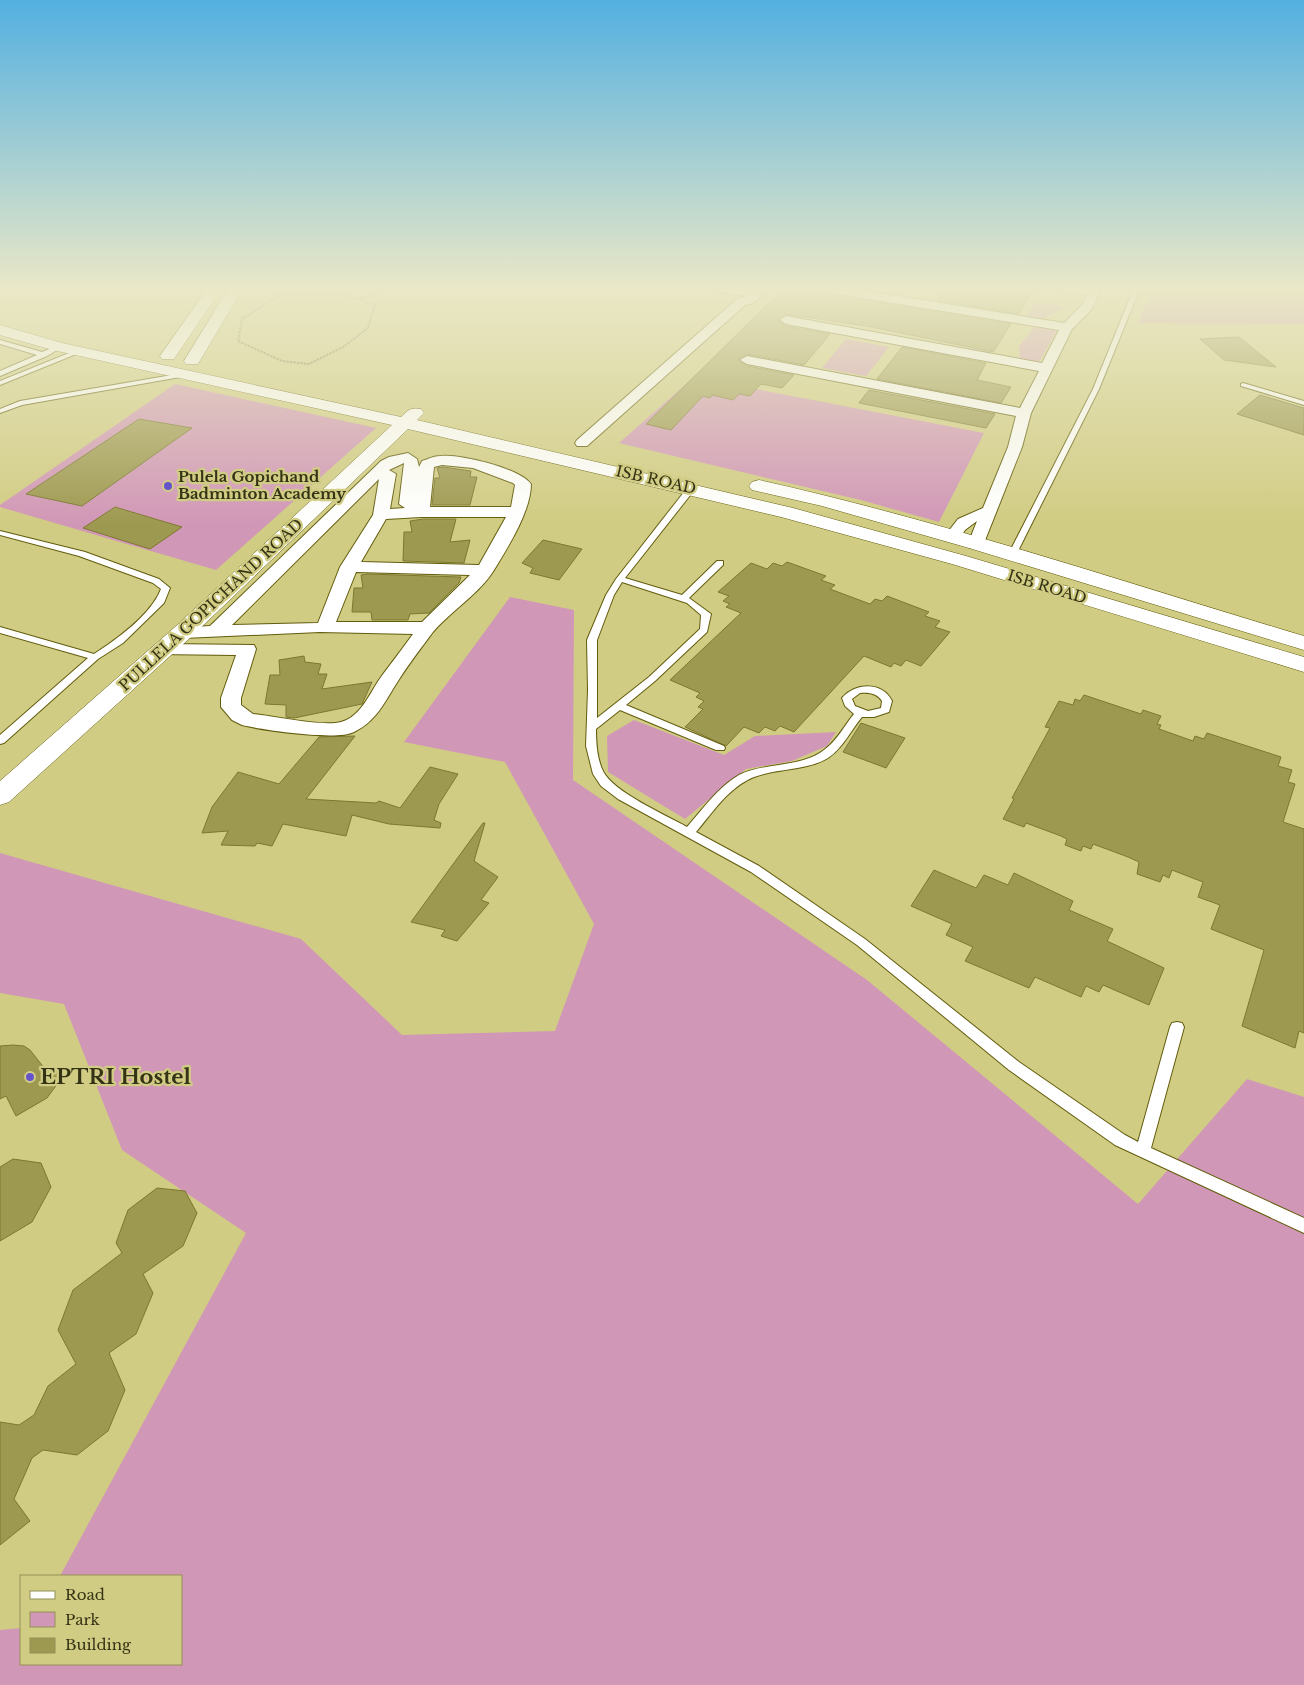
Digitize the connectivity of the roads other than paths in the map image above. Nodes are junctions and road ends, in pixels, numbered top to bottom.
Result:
1 (18, 367) edge
2 (28, 367) edge
3 (179, 367) edge
4 (673, 367) edge
5 (686, 367) edge
6 (782, 367) edge
7 (1039, 367) edge
8 (1105, 367) edge
9 (188, 368) junction
10 (1046, 368) joint
11 (0, 374) edge
12 (0, 383) edge
13 (1243, 385) dead end
14 (1304, 403) edge
15 (0, 411) edge
16 (1024, 413) junction
17 (406, 416) junction
18 (514, 430) dead end
19 (618, 430) dead end
20 (562, 440) dead end
21 (590, 446) joint
22 (378, 472) junction
23 (741, 481) dead end
24 (691, 489) junction
25 (414, 508) junction
26 (989, 511) junction
27 (517, 512) junction
28 (381, 515) junction
29 (0, 533) edge
30 (952, 537) junction
31 (976, 544) junction
32 (1012, 555) junction
33 (253, 559) junction
34 (720, 563) dead end
35 (349, 567) junction
36 (485, 570) junction
37 (620, 579) junction
38 (683, 599) junction
39 (320, 628) junction
40 (427, 628) junction
41 (0, 630) edge
42 (215, 631) junction
43 (250, 640) junction
44 (1304, 643) edge
45 (164, 647) junction
46 (95, 657) junction
47 (1304, 666) edge
48 (619, 706) junction
49 (860, 713) dead end
50 (591, 728) junction
51 (0, 741) edge
52 (720, 748) dead end
53 (0, 784) edge
54 (0, 796) edge
55 (690, 832) junction
56 (1177, 1027) dead end
57 (1143, 1151) junction
58 (1304, 1226) edge

1 - 11 lane
2 - 12 lane
3 - 9 main road, ISB ROAD
4 - 21 street
5 - 19 street
6 - 16 street
7 - 10 street
8 - 32 lane
9 - 15 lane
9 - 17 main road, ISB ROAD
10 - 16 street
13 - 14 lane
16 - 26 street
17 - 18 main road, ISB ROAD
17 - 24 main road, ISB ROAD
17 - 33 main road, PULLELA GOPICHAND ROAD
20 - 21 main road
22 - 25 street
22 - 28 street
22 - 42 street
23 - 30 main road, ISB ROAD
24 - 37 lane
24 - 47 main road, ISB ROAD
25 - 27 street
25 - 27 street
25 - 28 street
26 - 30 street
26 - 31 street
27 - 36 street
28 - 35 street
29 - 46 lane
30 - 31 main road, ISB ROAD
31 - 32 main road, ISB ROAD
32 - 44 main road, ISB ROAD
33 - 45 main road, PULLELA GOPICHAND ROAD
33 - 45 main road, PULLELA GOPICHAND ROAD
34 - 38 lane
35 - 36 street
35 - 39 street
36 - 40 street
37 - 38 lane
37 - 50 lane
38 - 48 lane
39 - 40 street
39 - 43 street
40 - 43 street
41 - 46 lane
42 - 43 street
42 - 45 street
43 - 45 street
45 - 53 main road, PULLELA GOPICHAND ROAD
45 - 54 main road, PULLELA GOPICHAND ROAD
46 - 51 lane
48 - 50 lane
48 - 52 lane
49 - 55 lane
50 - 55 lane
55 - 57 lane
56 - 57 lane
57 - 58 lane

